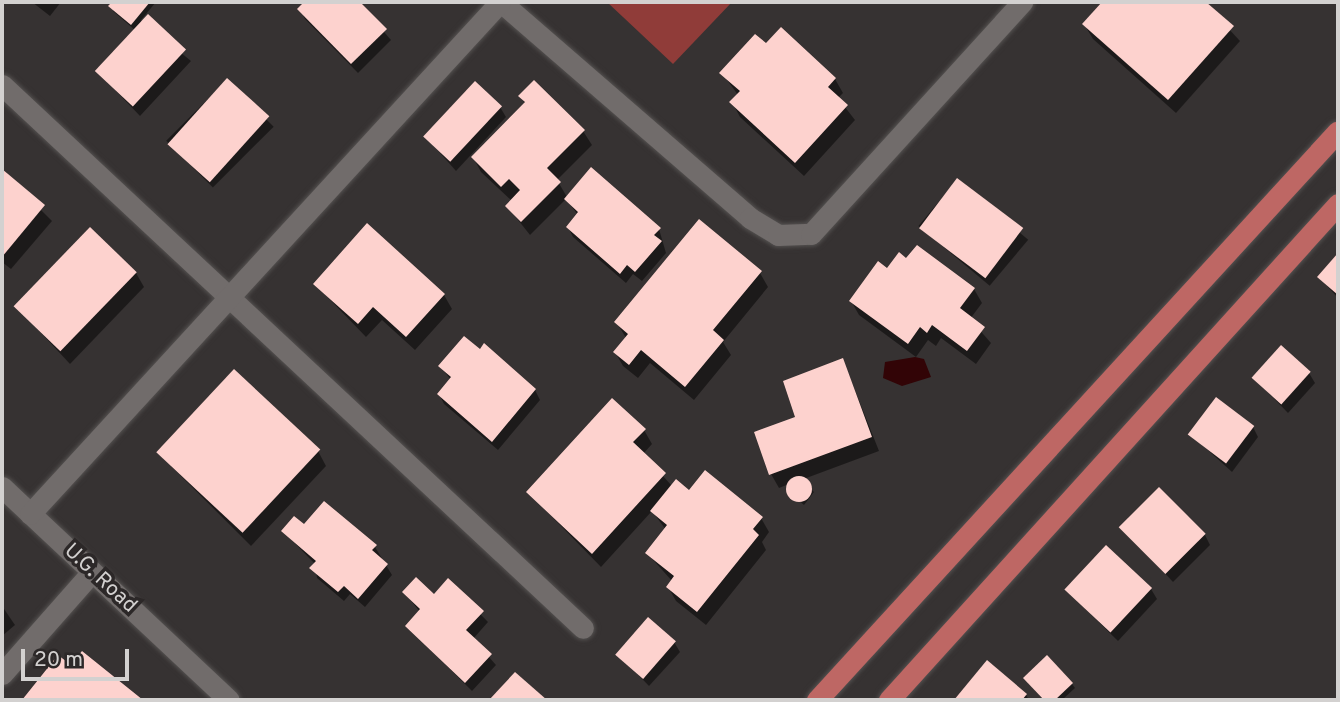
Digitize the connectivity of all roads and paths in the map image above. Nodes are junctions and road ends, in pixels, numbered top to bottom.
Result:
1 (501, 2) edge
2 (1022, 2) edge
3 (2, 85) edge
4 (1338, 131) edge
5 (1338, 204) edge
6 (229, 297) junction
7 (2, 487) edge
8 (30, 514) junction
9 (92, 572) junction
10 (583, 628) dead end
11 (2, 674) edge
12 (229, 700) edge
13 (817, 700) edge
14 (889, 700) edge

1 - 2 street
1 - 6 street
3 - 6 street
4 - 13 main road
5 - 14 main road
6 - 8 street
6 - 10 street
7 - 8 street, U.G. Road
8 - 9 street, U.G. Road
9 - 11 street
9 - 12 street, U.G. Road

